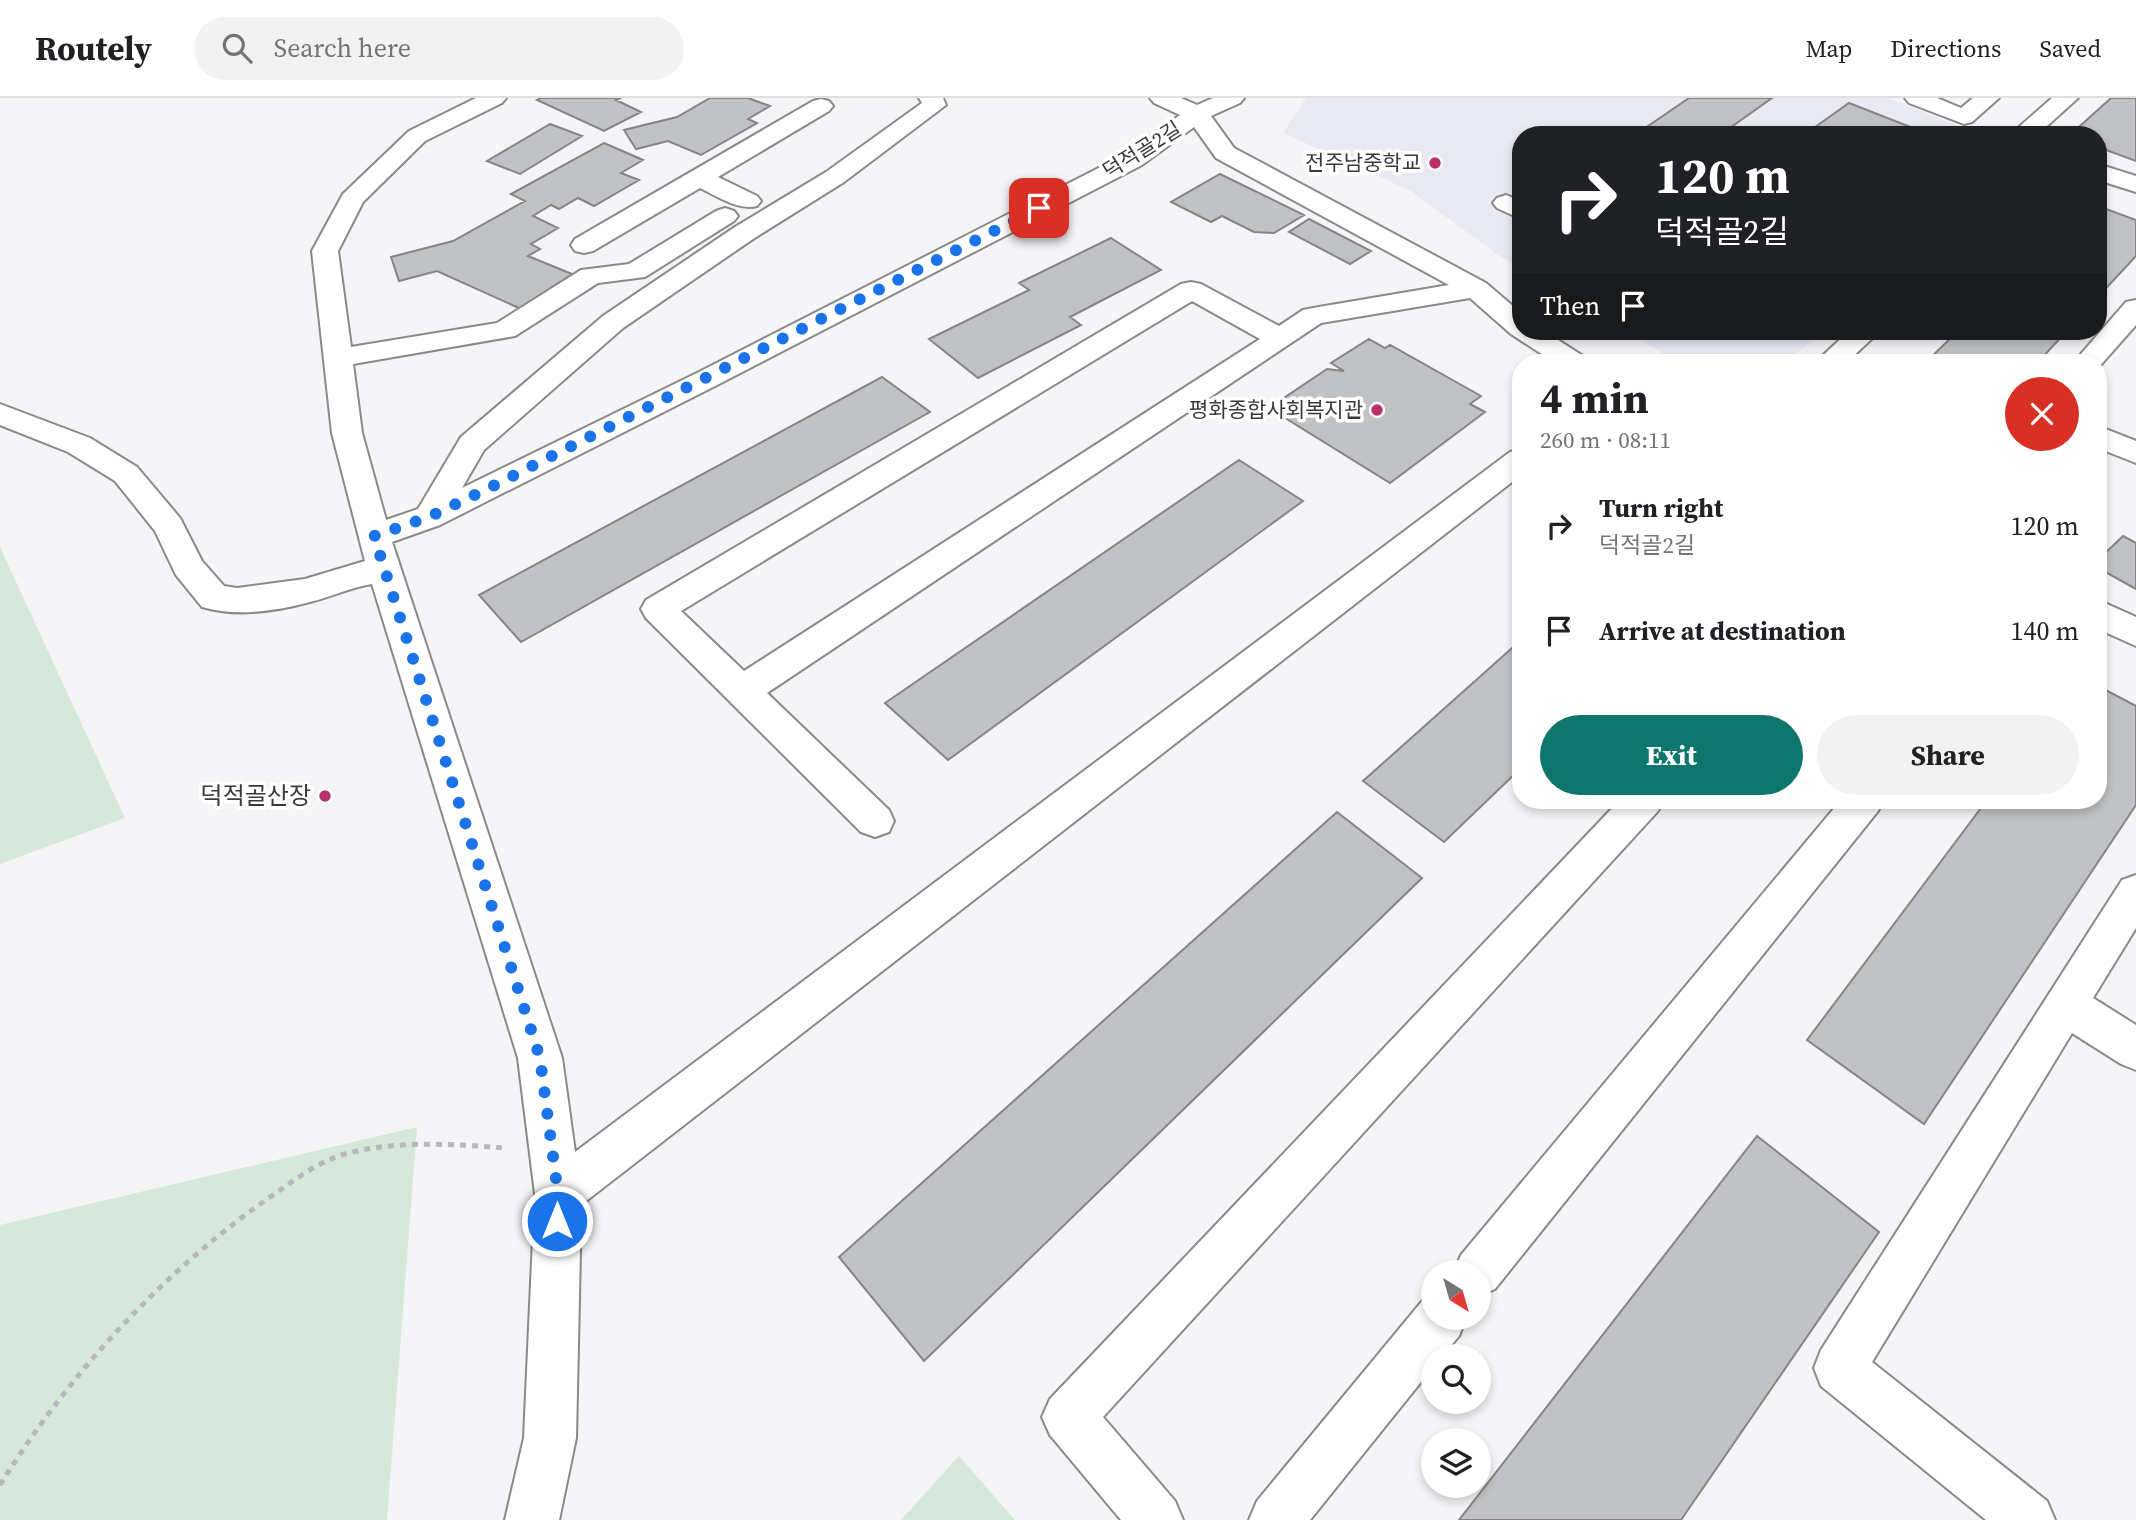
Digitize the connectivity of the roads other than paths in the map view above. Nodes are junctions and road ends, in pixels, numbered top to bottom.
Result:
1 (494, 98) edge
2 (932, 98) edge
3 (1162, 98) edge
4 (1232, 98) edge
5 (1917, 98) edge
6 (1987, 98) edge
7 (2066, 98) edge
8 (821, 106) dead end
9 (1197, 114) junction
10 (871, 125) dead end
11 (2033, 126) edge
12 (2107, 174) edge
13 (699, 178) junction
14 (2136, 185) edge
15 (748, 201) junction
16 (584, 245) dead end
17 (1476, 289) junction
18 (2136, 308) edge
19 (1512, 317) edge
20 (1280, 338) junction
21 (1543, 340) edge
22 (1856, 340) edge
23 (1562, 354) edge
24 (1839, 354) edge
25 (2095, 354) edge
26 (338, 358) junction
27 (0, 414) edge
28 (2107, 440) edge
29 (2136, 453) edge
30 (1512, 466) edge
31 (429, 517) junction
32 (380, 553) junction
33 (2107, 618) edge
34 (2136, 633) edge
35 (742, 691) junction
36 (1636, 809) edge
37 (1857, 809) edge
38 (875, 821) dead end
39 (2136, 892) edge
40 (2066, 1005) junction
41 (2136, 1049) edge
42 (556, 1180) junction
43 (1488, 1260) edge
44 (1431, 1330) edge
45 (532, 1520) edge
46 (1156, 1520) edge
47 (1276, 1520) edge
48 (2028, 1520) edge

1 - 26 street
2 - 31 street
3 - 9 street
4 - 9 street, 덕적골2길
5 - 6 street
7 - 11 street
8 - 13 street
9 - 17 street
9 - 31 street, 덕적골2길
10 - 15 street
12 - 14 street
13 - 15 street
13 - 16 street
15 - 26 street
17 - 19 street
17 - 20 street
18 - 25 street
20 - 35 street
20 - 35 street
21 - 23 street
22 - 24 street
26 - 32 street
27 - 32 street, 덕적골2길
28 - 29 street
30 - 42 street
31 - 32 street, 덕적골2길
32 - 42 street
33 - 34 street
35 - 38 street
36 - 46 street
37 - 43 street
39 - 40 street
40 - 41 street
40 - 48 street
42 - 45 street
44 - 47 street

